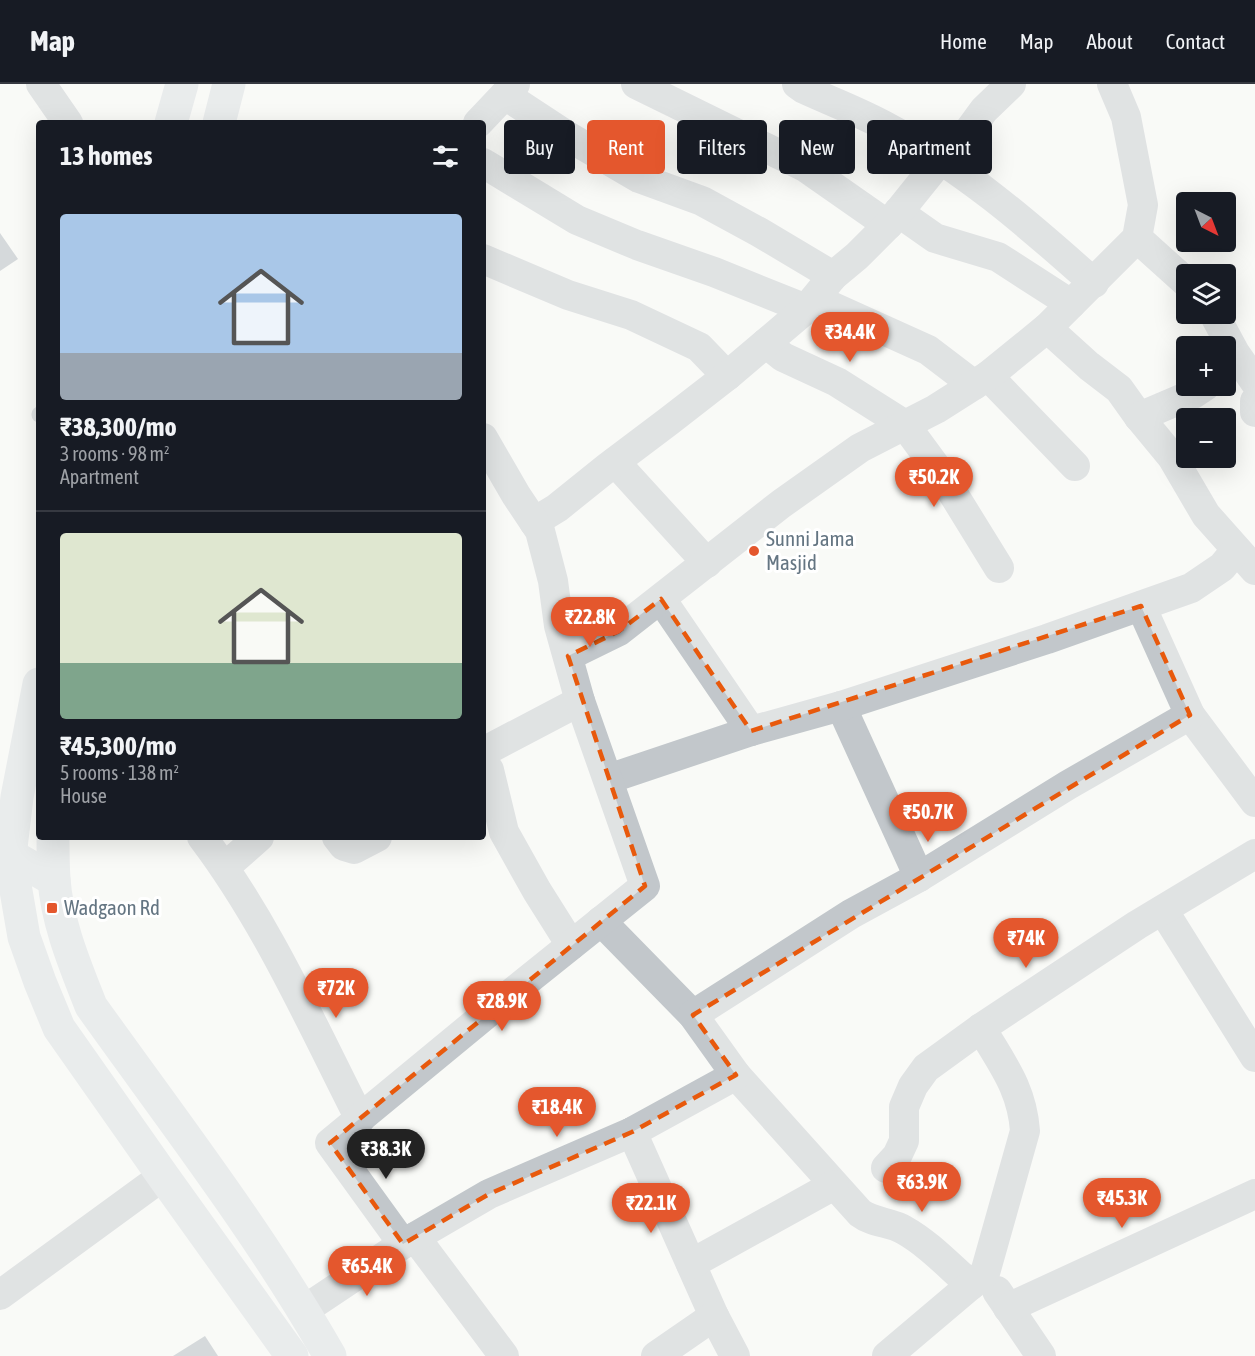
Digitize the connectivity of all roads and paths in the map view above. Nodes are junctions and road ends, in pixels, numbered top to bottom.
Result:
1 (41, 84) edge
2 (182, 84) edge
3 (230, 84) edge
4 (636, 84) edge
5 (797, 84) edge
6 (1112, 84) edge
7 (1008, 85) edge
8 (510, 89) edge
9 (66, 120) edge
10 (172, 120) edge
11 (220, 120) edge
12 (481, 120) edge
13 (873, 120) edge
14 (977, 120) edge
15 (486, 165) edge
16 (929, 174) edge
17 (961, 174) edge
18 (893, 219) junction
19 (1137, 238) junction
20 (486, 260) edge
21 (1176, 273) edge
22 (833, 276) junction
23 (1094, 283) junction
24 (810, 304) junction
25 (1071, 304) junction
26 (1219, 324) edge
27 (1047, 328) junction
28 (766, 343) junction
29 (1240, 371) edge
30 (727, 376) junction
31 (981, 381) junction
32 (1187, 396) edge
33 (1255, 401) edge
34 (1255, 412) edge
35 (1139, 417) junction
36 (905, 425) junction
37 (486, 443) edge
38 (615, 462) junction
39 (1075, 466) dead end
40 (534, 522) junction
41 (1246, 560) edge
42 (707, 563) junction
43 (999, 568) dead end
44 (661, 599) junction
45 (1141, 606) junction
46 (568, 656) junction
47 (36, 699) edge
48 (580, 700) junction
49 (841, 706) junction
50 (1190, 715) junction
51 (751, 731) junction
52 (486, 763) edge
53 (486, 771) edge
54 (608, 779) junction
55 (1255, 802) edge
56 (53, 840) edge
57 (204, 840) edge
58 (256, 840) edge
59 (339, 840) edge
60 (371, 840) edge
61 (5, 853) edge
62 (1255, 854) edge
63 (225, 867) junction
64 (919, 877) junction
65 (54, 880) junction
66 (1163, 910) junction
67 (601, 921) junction
68 (571, 945) junction
69 (693, 1015) junction
70 (981, 1028) junction
71 (1255, 1057) edge
72 (736, 1075) junction
73 (360, 1119) junction
74 (632, 1132) junction
75 (886, 1168) dead end
76 (163, 1176) junction
77 (834, 1185) junction
78 (1255, 1194) edge
79 (409, 1240) junction
80 (691, 1264) junction
81 (978, 1279) junction
82 (0, 1295) edge
83 (1008, 1308) junction
84 (304, 1310) junction
85 (714, 1316) junction
86 (502, 1355) edge
87 (292, 1356) edge
88 (330, 1356) edge
89 (656, 1356) edge
90 (735, 1356) edge
91 (887, 1356) edge
92 (1041, 1356) edge

1 - 9 street
2 - 10 main road
3 - 11 main road
4 - 18 street
5 - 13 street
6 - 19 street
7 - 14 street
8 - 12 street
8 - 22 street
15 - 24 street
16 - 18 street
17 - 23 street
18 - 22 street
18 - 25 street
19 - 21 street
19 - 23 street
20 - 30 street
22 - 24 street
23 - 25 street
24 - 28 street
24 - 31 street
25 - 27 street
26 - 29 street
27 - 31 street
27 - 35 street
28 - 30 street
28 - 36 street
30 - 38 street
31 - 36 street
31 - 39 street
32 - 35 street
33 - 34 street
35 - 41 street
36 - 42 street
36 - 43 street
37 - 40 street
38 - 40 street
38 - 42 street
40 - 46 street
41 - 45 street
42 - 44 street
44 - 46 street
44 - 51 street
45 - 49 street
45 - 50 street
46 - 48 street
47 - 61 main road
48 - 52 street
48 - 54 street
49 - 51 street
49 - 64 street
50 - 55 street
50 - 64 street
51 - 54 street
53 - 68 street
54 - 67 street
56 - 65 main road
57 - 63 street
58 - 63 street
59 - 60 street
61 - 65 main road
61 - 76 main road
62 - 66 street
63 - 73 street
64 - 69 street
65 - 84 main road
66 - 70 street
66 - 71 street
67 - 68 street
67 - 69 street
68 - 73 street
69 - 72 street
70 - 75 street
70 - 81 street
72 - 74 street
72 - 77 street
73 - 79 street
74 - 79 street
74 - 80 street
76 - 82 street
76 - 87 main road
77 - 80 street
77 - 81 street
78 - 83 street
79 - 84 street
79 - 86 street
80 - 85 street
81 - 83 street
81 - 91 street
83 - 92 street
84 - 88 main road
85 - 89 street
85 - 90 street

